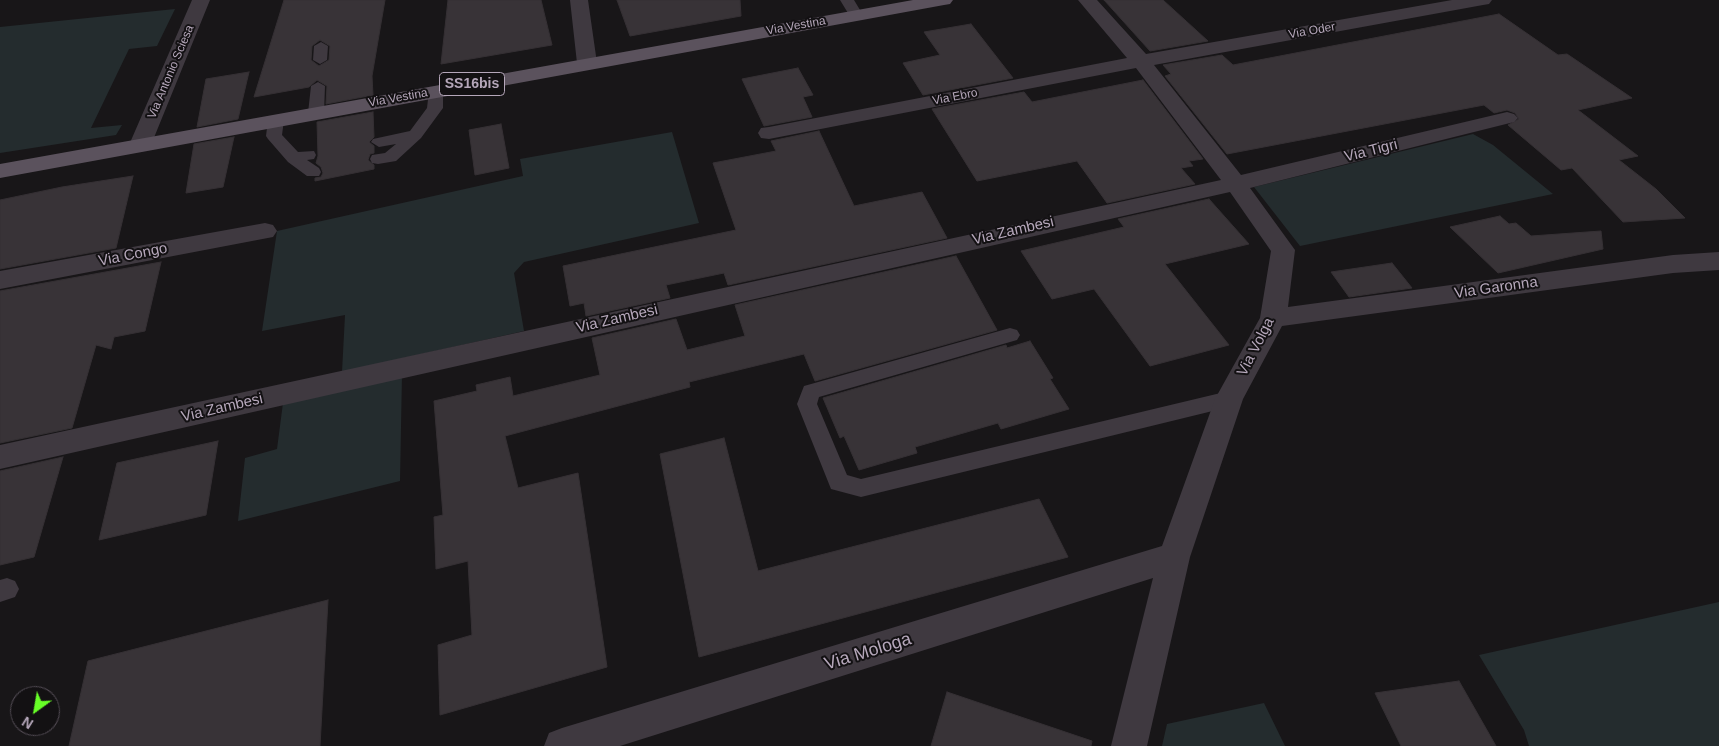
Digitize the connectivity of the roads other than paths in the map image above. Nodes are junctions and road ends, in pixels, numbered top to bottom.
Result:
1 (201, 0) edge
2 (579, 0) edge
3 (944, 0) edge
4 (1087, 0) edge
5 (1483, 0) edge
6 (852, 8) edge
7 (1141, 61) junction
8 (587, 63) junction
9 (318, 86) dead end
10 (436, 91) junction
11 (316, 113) junction
12 (1507, 118) dead end
13 (276, 120) junction
14 (769, 133) dead end
15 (415, 135) junction
16 (379, 142) dead end
17 (140, 145) junction
18 (378, 159) dead end
19 (0, 171) edge
20 (313, 172) dead end
21 (1235, 183) junction
22 (265, 231) dead end
23 (1719, 261) edge
24 (0, 280) edge
25 (1273, 318) junction
26 (1010, 335) dead end
27 (1229, 399) junction
28 (0, 457) edge
29 (1174, 556) junction
30 (562, 746) edge
31 (1129, 746) edge

1 - 17 street, Via Antonio Sciesa
2 - 8 street
3 - 6 main road, Via Vestina / SS16bis
4 - 7 street, Via Volga
5 - 7 street, Via Oder
6 - 8 main road, Via Vestina / SS16bis
7 - 14 street, Via Ebro
7 - 21 street, Via Volga
8 - 10 main road, Via Vestina / SS16bis
9 - 11 lane
10 - 11 main road, Via Vestina / SS16bis
10 - 15 lane
11 - 13 main road, Via Vestina / SS16bis
12 - 21 street, Via Tigri
13 - 17 main road, Via Vestina / SS16bis
13 - 20 lane
15 - 16 lane
15 - 18 lane
17 - 19 main road, Via Vestina / SS16bis
21 - 25 street, Via Volga
21 - 28 street, Via Zambesi
22 - 24 street, Via Congo
23 - 25 street, Via Garonna
25 - 27 street, Via Volga
26 - 27 lane
27 - 29 street, Via Volga
29 - 30 street, Via Mologa
29 - 31 street, Via Volga

